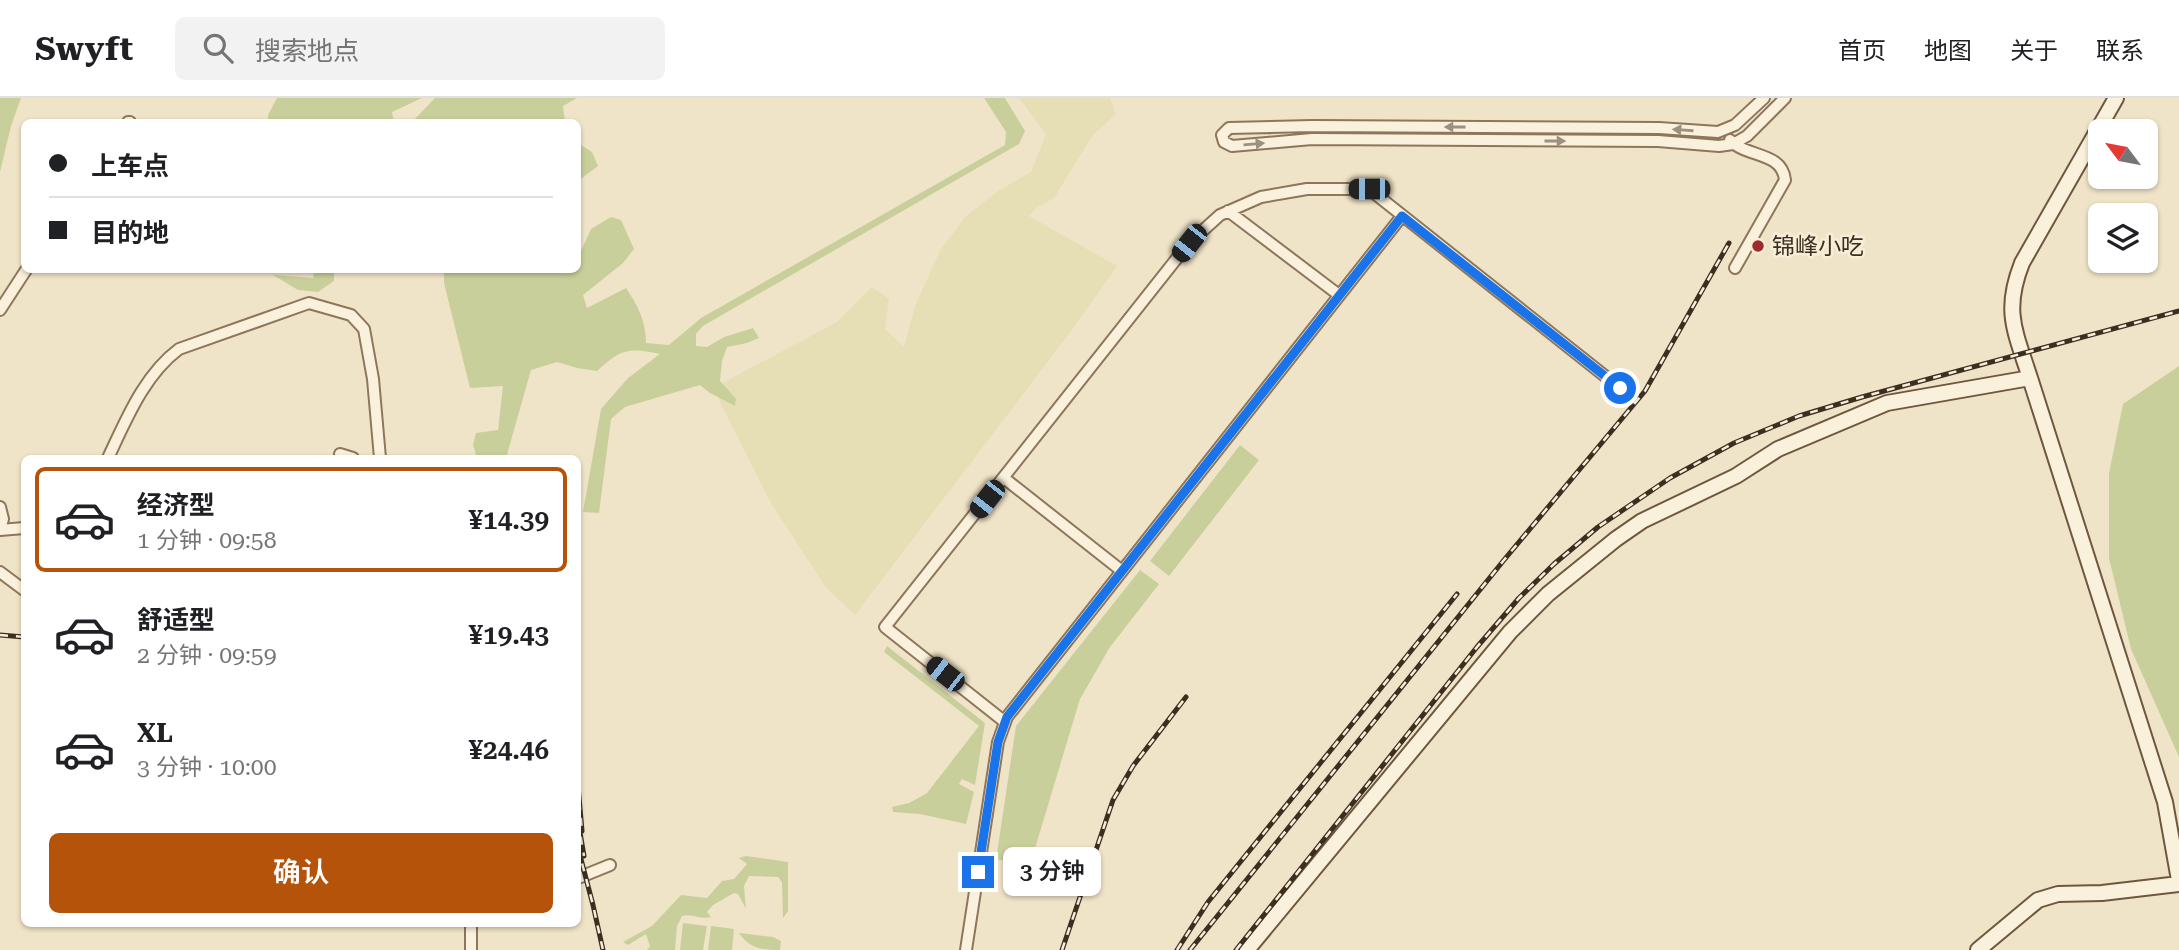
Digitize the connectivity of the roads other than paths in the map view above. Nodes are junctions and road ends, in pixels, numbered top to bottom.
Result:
1 (1763, 98) edge
2 (1785, 98) edge
3 (2116, 98) edge
4 (1727, 128) junction
5 (1737, 147) junction
6 (1227, 211) junction
7 (1402, 216) junction
8 (1735, 268) dead end
9 (24, 273) edge
10 (1339, 295) junction
11 (0, 310) edge
12 (2030, 378) junction
13 (1620, 388) dead end
14 (340, 454) dead end
15 (109, 455) edge
16 (343, 455) edge
17 (380, 455) edge
18 (1004, 478) junction
19 (0, 507) edge
20 (21, 528) edge
21 (0, 530) edge
22 (1122, 570) junction
23 (0, 572) edge
24 (21, 588) edge
25 (1005, 722) junction
26 (610, 865) dead end
27 (581, 877) edge
28 (2179, 882) edge
29 (471, 927) edge
30 (471, 950) edge
31 (966, 950) edge
32 (1247, 950) edge
33 (1978, 950) edge

1 - 4 street
2 - 5 street
3 - 12 street
4 - 5 street
4 -> 5 street
5 - 8 street
6 - 7 street
6 - 10 street
6 - 18 street
7 - 10 street
7 - 13 street
9 - 11 street
10 - 22 street
12 - 28 street
12 - 32 street
14 - 16 street
15 - 17 street
18 - 22 street
18 - 25 street
19 - 21 street
20 - 21 street
22 - 25 street
23 - 24 street
25 - 31 street
26 - 27 street
28 - 33 street
29 - 30 street

